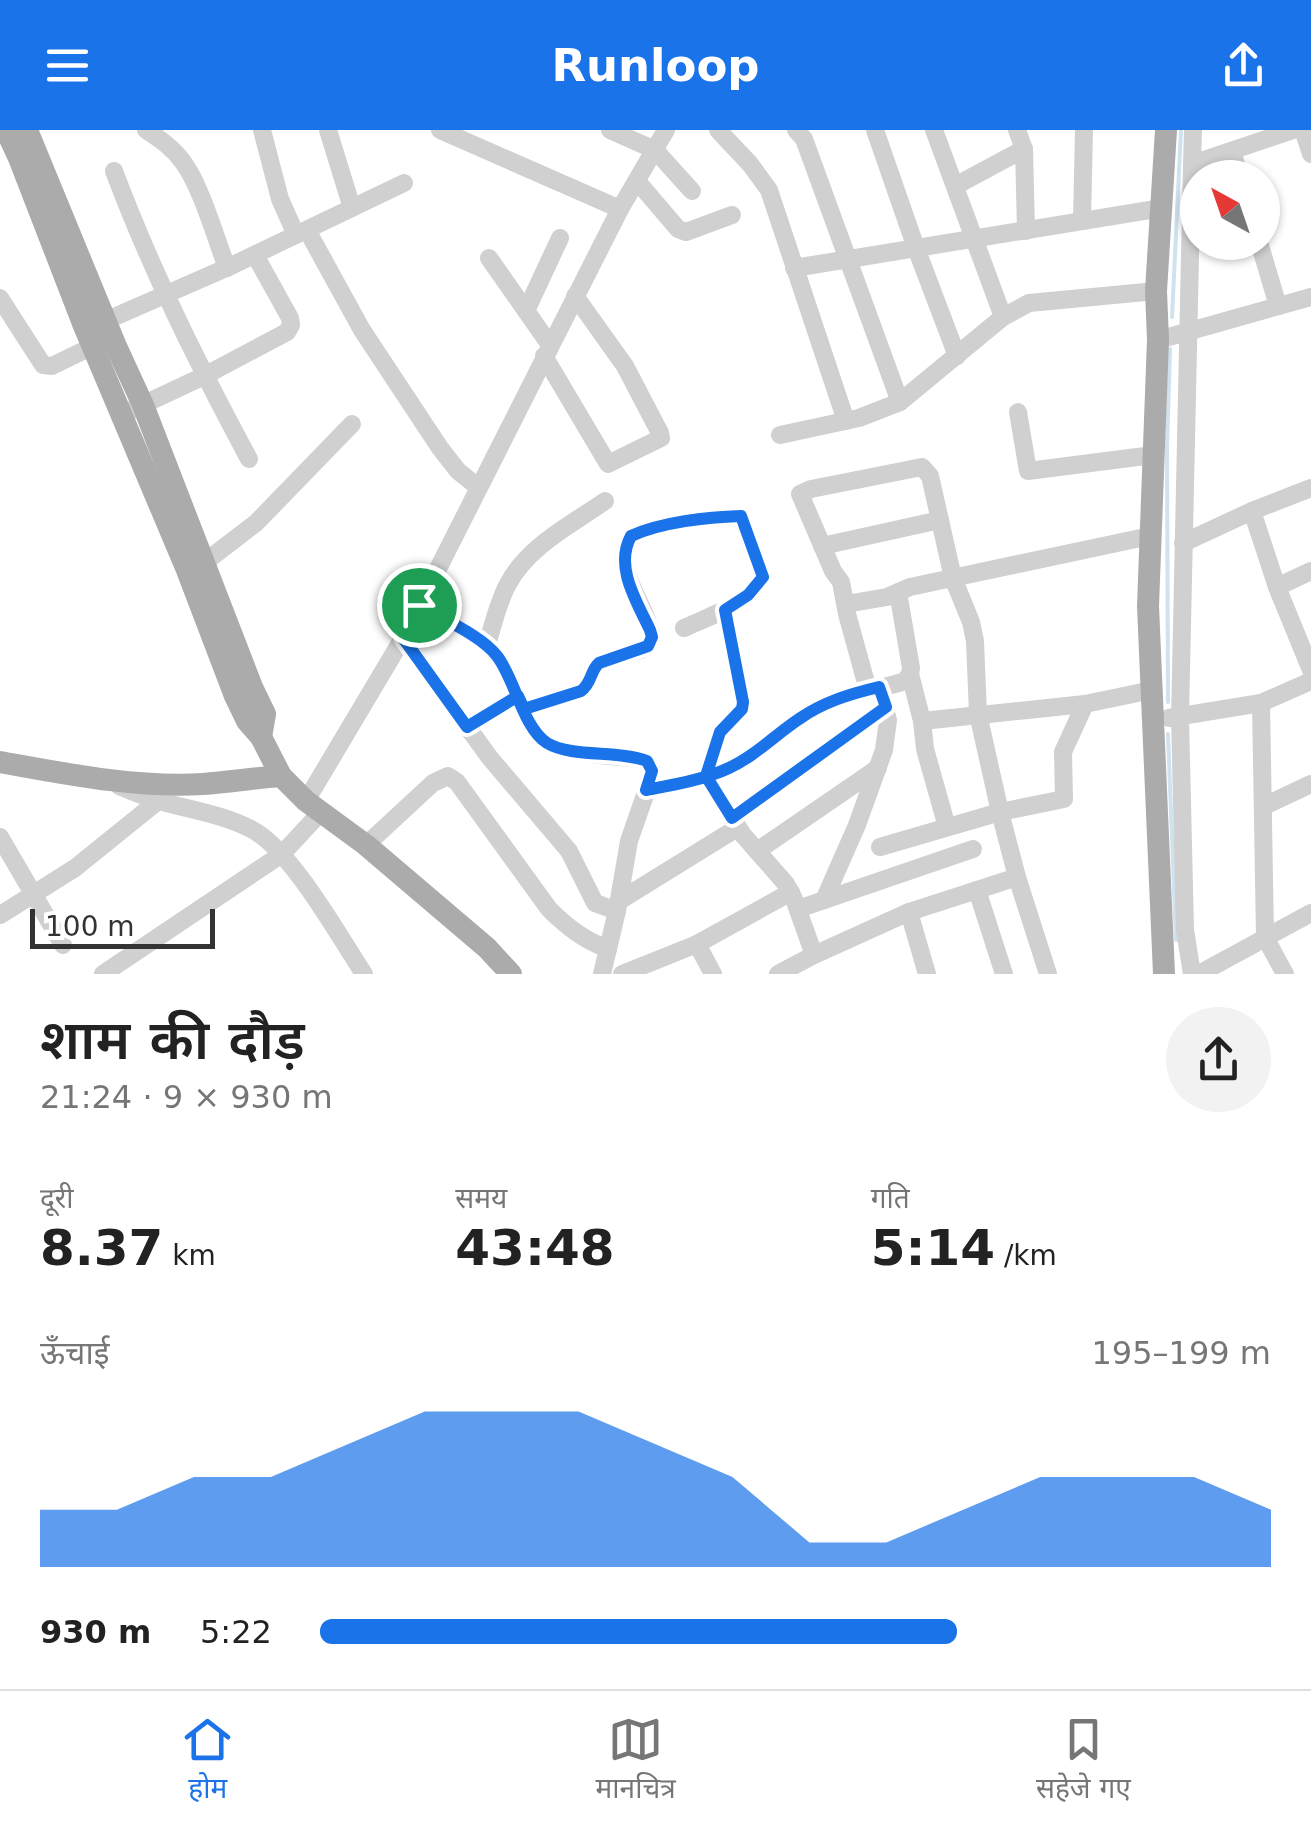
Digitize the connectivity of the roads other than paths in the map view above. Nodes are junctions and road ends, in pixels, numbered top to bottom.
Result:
1 (6, 130) edge
2 (27, 130) edge
3 (146, 130) edge
4 (262, 130) edge
5 (328, 130) edge
6 (442, 130) edge
7 (610, 130) edge
8 (666, 130) edge
9 (718, 130) edge
10 (796, 130) edge
11 (875, 130) edge
12 (934, 130) edge
13 (1017, 130) edge
14 (1084, 130) edge
15 (1166, 130) edge
16 (1193, 130) edge
17 (1293, 130) edge
18 (1303, 130) edge
19 (1024, 149) junction
20 (655, 150) junction
21 (1232, 150) junction
22 (1311, 154) edge
23 (1192, 160) edge
24 (1203, 160) edge
25 (1235, 160) edge
26 (114, 171) dead end
27 (637, 180) junction
28 (404, 183) dead end
29 (955, 186) junction
30 (692, 191) dead end
31 (352, 208) junction
32 (1162, 208) junction
33 (620, 209) junction
34 (732, 215) dead end
35 (1082, 222) junction
36 (1026, 230) junction
37 (301, 233) junction
38 (560, 238) dead end
39 (974, 239) junction
40 (916, 248) junction
41 (255, 255) junction
42 (489, 258) dead end
43 (846, 260) junction
44 (1189, 260) edge
45 (1264, 260) edge
46 (227, 268) junction
47 (794, 268) junction
48 (1156, 291) junction
49 (164, 296) junction
50 (576, 296) junction
51 (1311, 297) edge
52 (0, 298) edge
53 (1278, 306) junction
54 (526, 311) junction
55 (1003, 316) junction
56 (94, 331) junction
57 (1187, 332) junction
58 (1158, 340) junction
59 (548, 350) junction
60 (958, 356) junction
61 (204, 376) junction
62 (900, 402) junction
63 (133, 410) junction
64 (1018, 412) dead end
65 (846, 421) junction
66 (352, 424) dead end
67 (780, 435) dead end
68 (1153, 455) junction
69 (250, 459) dead end
70 (478, 487) junction
71 (1311, 488) edge
72 (605, 501) dead end
73 (1252, 511) junction
74 (940, 520) junction
75 (1150, 536) junction
76 (1183, 543) junction
77 (822, 546) junction
78 (196, 566) junction
79 (1311, 571) edge
80 (953, 578) junction
81 (1277, 587) junction
82 (898, 592) junction
83 (846, 604) junction
84 (419, 605) junction
85 (725, 610) junction
86 (684, 628) dead end
87 (403, 638) junction
88 (486, 644) junction
89 (1311, 670) edge
90 (910, 674) junction
91 (1311, 681) edge
92 (873, 688) junction
93 (1152, 690) junction
94 (520, 702) junction
95 (1261, 702) junction
96 (1085, 704) junction
97 (886, 707) junction
98 (978, 714) junction
99 (1180, 716) junction
100 (922, 720) junction
101 (1154, 721) junction
102 (467, 727) junction
103 (0, 762) edge
104 (878, 768) junction
105 (281, 776) junction
106 (706, 776) junction
107 (101, 780) junction
108 (1311, 784) edge
109 (646, 790) junction
110 (158, 801) junction
111 (313, 806) junction
112 (1264, 806) junction
113 (1000, 812) junction
114 (734, 823) junction
115 (947, 828) junction
116 (0, 837) edge
117 (366, 845) junction
118 (880, 847) dead end
119 (972, 849) dead end
120 (758, 851) junction
121 (282, 854) junction
122 (1017, 877) junction
123 (977, 890) junction
124 (34, 895) junction
125 (794, 900) junction
126 (824, 900) junction
127 (618, 906) junction
128 (910, 912) junction
129 (1311, 913) edge
130 (0, 915) edge
131 (1264, 936) junction
132 (696, 944) junction
133 (63, 946) dead end
134 (608, 949) junction
135 (1188, 951) junction
136 (814, 955) junction
137 (1163, 967) edge
138 (1206, 972) edge
139 (103, 974) edge
140 (364, 974) edge
141 (511, 974) edge
142 (602, 974) edge
143 (622, 974) edge
144 (714, 974) edge
145 (778, 974) edge
146 (926, 974) edge
147 (1004, 974) edge
148 (1048, 974) edge
149 (1285, 974) edge

1 - 56 main road
2 - 56 main road
3 - 46 street
4 - 37 street
5 - 31 street
6 - 33 street
7 - 20 street
8 - 20 street
9 - 47 street
10 - 43 street
11 - 40 street
12 - 29 street
13 - 19 street
14 - 35 street
15 - 32 main road
16 - 23 street
17 - 21 street
18 - 22 street
19 - 29 street
19 - 36 street
20 - 27 street
20 - 30 street
21 - 24 street
21 - 25 street
26 - 49 street
27 - 33 street
27 - 34 street
28 - 31 street
29 - 39 street
31 - 37 street
32 - 35 street
32 - 48 main road
33 - 50 street
35 - 36 street
36 - 39 street
37 - 41 street
37 - 70 street
38 - 54 street
39 - 40 street
39 - 55 street
40 - 43 street
40 - 60 street
41 - 46 street
41 - 61 street
42 - 54 street
43 - 47 street
43 - 62 street
44 - 57 street
45 - 53 street
46 - 49 street
47 - 65 street
48 - 55 street
48 - 58 main road
49 - 56 street
49 - 61 street
50 - 59 street
50 - 59 street
51 - 53 street
52 - 56 street
53 - 57 street
54 - 59 street
55 - 60 street
56 - 63 main road
57 - 58 street
57 - 76 street
58 - 68 main road
59 - 70 street
60 - 62 street
61 - 63 street
61 - 69 street
62 - 65 street
63 - 78 main road
64 - 68 street
65 - 67 street
66 - 78 street
68 - 75 main road
70 - 84 street
71 - 73 street
72 - 88 street
73 - 76 street
73 - 81 street
74 - 77 street
74 - 77 street
74 - 80 street
75 - 80 street
75 - 93 main road
76 - 99 street
77 - 83 street
78 - 105 main road
79 - 81 street
80 - 82 street
80 - 98 street
81 - 89 street
82 - 83 street
82 - 90 street
83 - 92 street
84 - 87 street
84 - 88 street
85 - 86 street
85 - 94 street
85 - 106 street
87 - 102 street
87 - 111 street
88 - 94 street
90 - 92 street
90 - 100 street
91 - 95 street
92 - 97 street
92 - 106 street
93 - 96 street
93 - 101 main road
94 - 102 street
94 - 109 street
95 - 99 street
95 - 112 street
96 - 98 street
96 - 113 street
97 - 104 street
97 - 114 street
98 - 100 street
98 - 113 street
99 - 101 street
99 - 135 street
100 - 115 street
101 - 137 main road
102 - 127 street
103 - 107 main road
104 - 120 street
104 - 126 street
105 - 107 main road
105 - 111 main road
106 - 109 street
106 - 114 street
107 - 110 street
108 - 112 street
109 - 127 street
110 - 121 street
110 - 124 street
111 - 117 main road
111 - 121 street
112 - 131 street
113 - 115 street
113 - 122 street
114 - 120 street
114 - 127 street
115 - 118 street
116 - 124 street
117 - 134 street
117 - 141 main road
119 - 126 street
120 - 125 street
121 - 139 street
121 - 140 street
122 - 123 street
122 - 148 street
123 - 128 street
123 - 147 street
124 - 130 street
124 - 133 street
125 - 126 street
125 - 132 street
125 - 136 street
127 - 134 street
128 - 136 street
128 - 146 street
129 - 131 street
131 - 138 street
131 - 149 street
132 - 143 street
132 - 144 street
134 - 142 street
135 - 137 street
135 - 138 street
136 - 145 street

